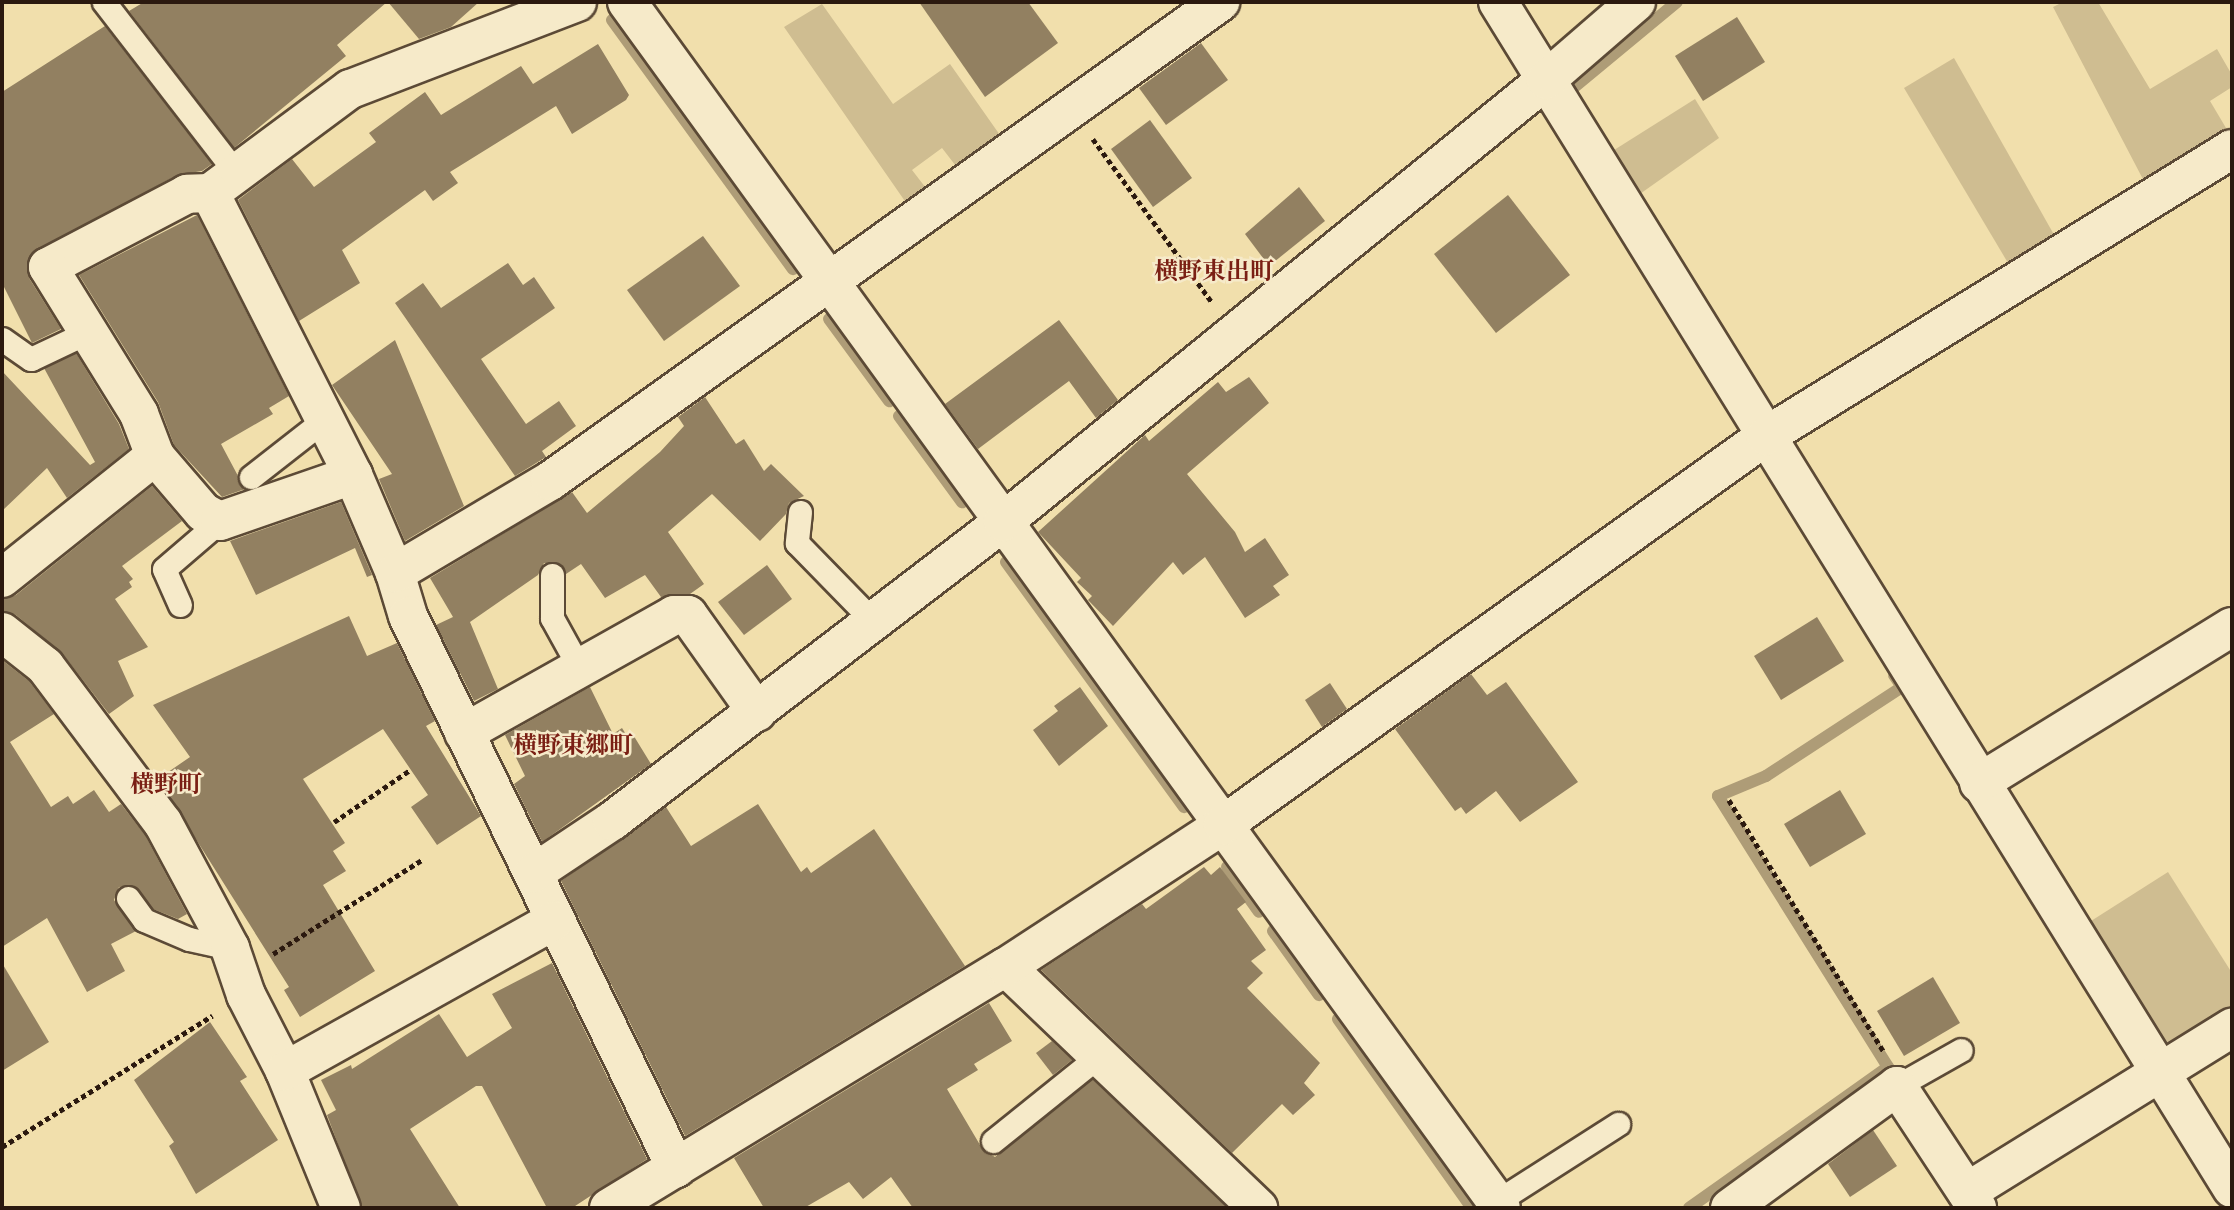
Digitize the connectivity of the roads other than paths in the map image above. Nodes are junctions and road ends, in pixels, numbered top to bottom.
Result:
1 (104, 2) edge
2 (578, 2) edge
3 (627, 2) edge
4 (1220, 2) edge
5 (1498, 2) edge
6 (1636, 2) edge
7 (1546, 80) junction
8 (2232, 149) edge
9 (223, 183) junction
10 (831, 284) junction
11 (86, 333) junction
12 (2, 339) edge
13 (324, 420) junction
14 (1766, 436) junction
15 (155, 456) junction
16 (353, 475) junction
17 (251, 477) dead end
18 (800, 512) dead end
19 (220, 521) junction
20 (1003, 522) junction
21 (395, 573) junction
22 (552, 575) dead end
23 (2, 578) edge
24 (180, 605) dead end
25 (874, 622) junction
26 (2232, 627) edge
27 (2, 632) edge
28 (579, 667) junction
29 (757, 712) junction
30 (464, 733) junction
31 (1979, 783) junction
32 (1223, 825) junction
33 (534, 873) junction
34 (128, 898) dead end
35 (555, 920) junction
36 (1006, 967) junction
37 (238, 971) junction
38 (2232, 1028) edge
39 (1961, 1050) dead end
40 (1100, 1055) junction
41 (285, 1071) junction
42 (2158, 1073) junction
43 (1897, 1087) junction
44 (1618, 1124) dead end
45 (993, 1141) dead end
46 (664, 1187) edge
47 (2232, 1188) edge
48 (1972, 1200) edge
49 (1498, 1205) edge
50 (341, 1208) edge
51 (608, 1208) edge
52 (1258, 1208) edge
53 (1730, 1208) edge

1 - 9 lane
2 - 9 street
3 - 10 street
4 - 10 street
5 - 7 street
6 - 7 street
7 - 14 street
7 - 20 street
8 - 14 street
9 - 11 street
9 - 13 street
10 - 20 street
10 - 21 street
11 - 12 lane
11 - 15 street
13 - 16 street
13 - 17 lane
14 - 31 street
14 - 32 street
15 - 19 street
15 - 23 street
16 - 19 street
16 - 21 street
18 - 25 lane
19 - 24 lane
20 - 25 street
20 - 32 street
21 - 30 street
22 - 28 lane
25 - 29 street
26 - 31 street
27 - 37 street
28 - 29 street
28 - 30 street
29 - 33 street
30 - 33 street
31 - 42 street
32 - 36 street
32 - 49 street
33 - 35 street
34 - 37 lane
35 - 41 street
35 - 46 street
36 - 40 street
36 - 46 street
37 - 41 street
38 - 42 street
39 - 43 lane
40 - 45 lane
40 - 52 street
41 - 50 street
42 - 47 street
42 - 48 street
43 - 48 street
43 - 53 street
44 - 49 lane
46 - 51 street

